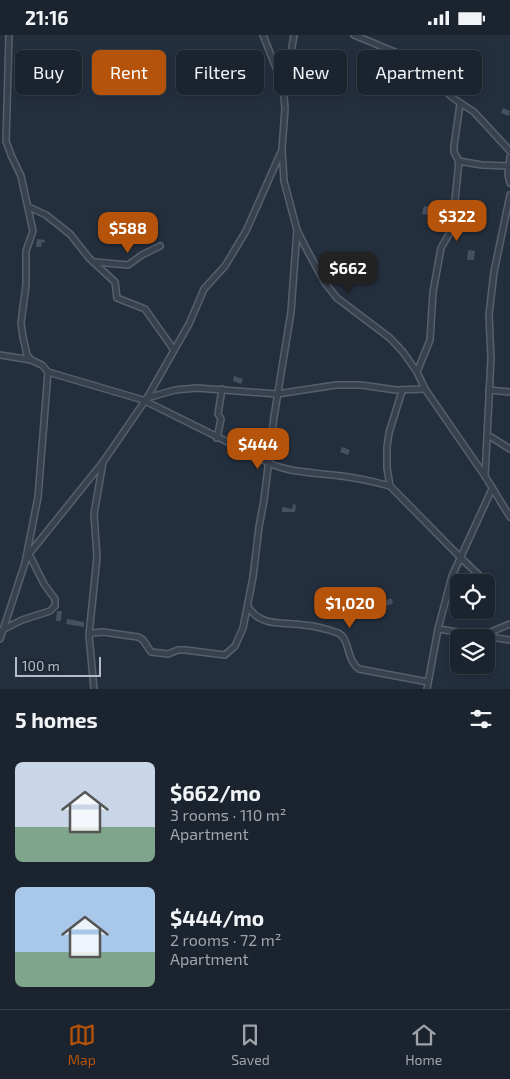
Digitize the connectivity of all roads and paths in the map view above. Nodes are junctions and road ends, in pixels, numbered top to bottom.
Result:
1 (9, 35) edge
2 (263, 35) edge
3 (294, 35) edge
4 (354, 35) edge
5 (284, 96) junction
6 (460, 104) junction
7 (282, 149) junction
8 (510, 151) edge
9 (510, 157) edge
10 (458, 161) junction
11 (508, 167) junction
12 (510, 183) edge
13 (510, 195) edge
14 (29, 207) junction
15 (297, 230) junction
16 (160, 246) dead end
17 (93, 261) junction
18 (174, 350) junction
19 (0, 355) edge
20 (31, 360) junction
21 (48, 372) junction
22 (418, 372) junction
23 (222, 389) junction
24 (425, 389) junction
25 (489, 390) junction
26 (402, 391) junction
27 (510, 392) edge
28 (277, 394) junction
29 (145, 399) junction
30 (487, 437) junction
31 (217, 438) junction
32 (510, 449) edge
33 (103, 462) junction
34 (268, 464) junction
35 (485, 476) junction
36 (390, 486) junction
37 (492, 489) junction
38 (510, 517) edge
39 (29, 554) junction
40 (460, 557) junction
41 (25, 563) junction
42 (478, 574) edge
43 (248, 605) junction
44 (510, 624) edge
45 (438, 629) junction
46 (495, 630) edge
47 (1, 631) edge
48 (450, 631) edge
49 (89, 635) junction
50 (495, 638) edge
51 (0, 639) edge
52 (510, 640) edge
53 (428, 682) junction
54 (94, 689) edge
55 (427, 689) edge

1 - 14 street
2 - 5 street
3 - 5 street
4 - 6 street
5 - 7 street
6 - 8 street
6 - 10 street
7 - 15 street
7 - 18 street
9 - 11 street
10 - 11 street
10 - 22 street
11 - 12 street
13 - 25 street
14 - 17 street
14 - 20 street
15 - 22 street
15 - 28 street
16 - 17 street
17 - 18 street
18 - 29 street
19 - 20 street
20 - 21 street
21 - 29 street
21 - 41 street
22 - 24 street
23 - 28 street
23 - 29 street
23 - 31 street
24 - 26 street
24 - 35 street
25 - 27 street
25 - 30 street
26 - 28 street
26 - 36 street
28 - 34 street
29 - 31 street
29 - 33 street
30 - 32 street
30 - 35 street
31 - 34 street
33 - 39 street
33 - 49 street
34 - 36 street
34 - 43 street
35 - 37 street
36 - 40 street
37 - 38 street
37 - 40 street
39 - 41 street
39 - 47 street
40 - 42 street
40 - 45 street
41 - 47 street
43 - 49 street
43 - 53 street
44 - 46 street
45 - 48 street
45 - 53 street
47 - 51 street
49 - 54 street
50 - 52 street
53 - 55 street

